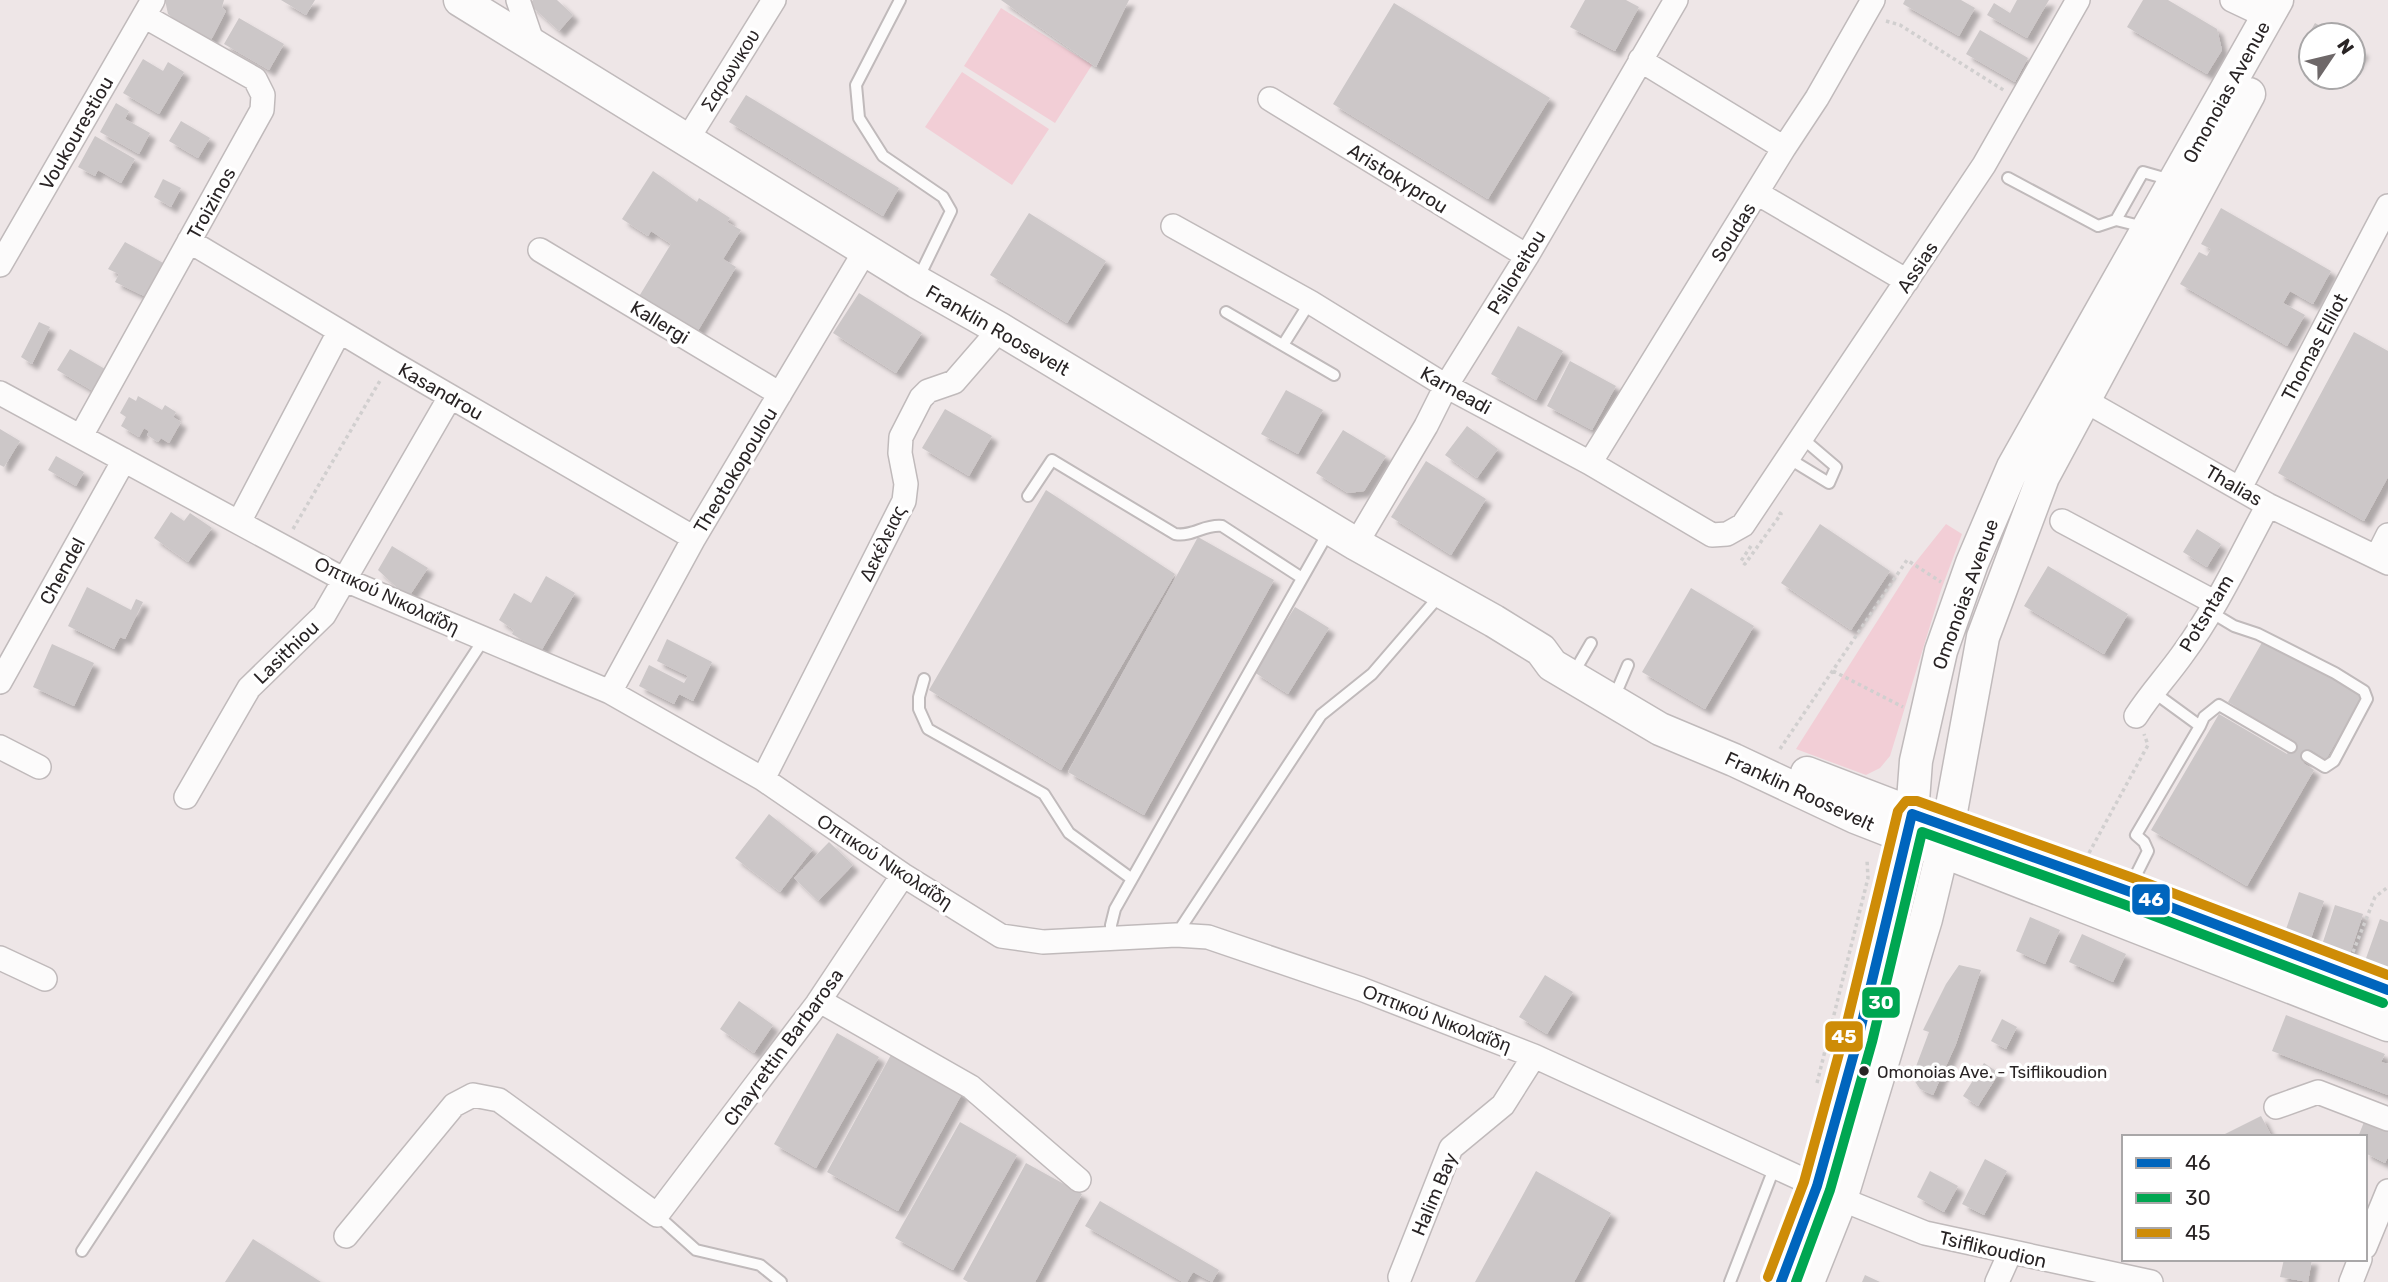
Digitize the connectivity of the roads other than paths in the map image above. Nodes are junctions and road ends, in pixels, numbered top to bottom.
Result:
1 (460, 0) edge
2 (518, 0) edge
3 (774, 0) edge
4 (900, 0) edge
5 (1676, 0) edge
6 (2078, 0) edge
7 (2232, 0) edge
8 (2300, 0) edge
9 (1868, 5) edge
10 (148, 8) edge
11 (2273, 8) edge
12 (534, 47) junction
13 (1640, 60) junction
14 (1270, 99) dead end
15 (687, 140) junction
16 (1784, 148) junction
17 (2008, 178) dead end
18 (2175, 181) junction
19 (1757, 193) junction
20 (2388, 206) edge
21 (2116, 220) junction
22 (1173, 226) dead end
23 (2150, 228) junction
24 (189, 241) junction
25 (540, 250) dead end
26 (865, 251) junction
27 (1527, 256) junction
28 (0, 265) edge
29 (1907, 281) junction
30 (917, 282) junction
31 (1310, 302) junction
32 (1226, 312) dead end
33 (1000, 329) junction
34 (339, 332) junction
35 (1283, 345) junction
36 (1334, 374) dead end
37 (1446, 386) junction
38 (0, 393) edge
39 (780, 394) junction
40 (450, 397) junction
41 (2084, 400) junction
42 (81, 436) junction
43 (1801, 438) junction
44 (1788, 458) junction
45 (124, 460) junction
46 (1590, 463) junction
47 (2240, 488) junction
48 (1028, 496) dead end
49 (2268, 505) junction
50 (2063, 521) dead end
51 (239, 522) junction
52 (1743, 525) joint
53 (2388, 535) edge
54 (1343, 536) junction
55 (694, 538) junction
56 (2382, 560) edge
57 (1302, 578) junction
58 (343, 579) junction
59 (1443, 592) junction
60 (2212, 606) junction
61 (484, 639) junction
62 (1541, 650) junction
63 (924, 679) dead end
64 (0, 682) edge
65 (2152, 691) junction
66 (610, 692) junction
67 (2136, 716) road end
68 (2200, 726) junction
69 (0, 747) edge
70 (2291, 747) dead end
71 (2307, 756) dead end
72 (39, 767) dead end
73 (763, 779) junction
74 (186, 797) dead end
75 (1909, 826) junction
76 (1946, 840) junction
77 (903, 875) junction
78 (1132, 879) junction
79 (2128, 891) junction
80 (1176, 934) junction
81 (1111, 938) junction
82 (0, 958) edge
83 (45, 979) dead end
84 (2388, 990) edge
85 (820, 1001) junction
86 (2388, 1025) edge
87 (1534, 1056) junction
88 (2276, 1107) dead end
89 (2388, 1119) edge
90 (1775, 1166) junction
91 (1079, 1180) dead end
92 (2388, 1191) edge
93 (1829, 1193) junction
94 (657, 1215) junction
95 (346, 1236) dead end
96 (2367, 1242) edge
97 (82, 1251) dead end
98 (2010, 1253) junction
99 (2359, 1261) edge
100 (1400, 1277) dead end
101 (781, 1282) edge
102 (1730, 1282) edge
103 (1781, 1282) edge
104 (1808, 1282) edge
105 (1997, 1282) edge
106 (2151, 1282) edge
107 (2351, 1282) edge

1 - 12 main road, Franklin Roosevelt
2 - 12 street
3 - 15 street, Σαρωνικου
4 - 30 lane
5 - 13 street, Psiloreitou
6 - 29 street, Assias
7 - 11 street
8 - 41 main road, Omonoias Avenue
9 - 16 street, Soudas
10 - 24 street, Troizinos
10 - 28 street, Voukourestiou
11 - 18 main road, Omonoias Avenue
12 - 15 main road, Franklin Roosevelt
13 - 16 street
13 - 27 street, Psiloreitou
14 - 27 street, Aristokyprou
15 - 26 main road, Franklin Roosevelt
16 - 19 street, Soudas
17 - 21 lane
18 - 21 lane
18 - 23 main road, Omonoias Avenue
19 - 29 street
19 - 46 street, Soudas
20 - 47 street, Thomas Elliot
21 - 23 lane
22 - 31 street, Karneadi
23 - 75 main road, Omonoias Avenue
24 - 34 street, Kasandrou
24 - 42 street, Troizinos
25 - 39 street, Kallergi
26 - 30 main road, Franklin Roosevelt
26 - 39 street, Theotokopoulou
27 - 37 street, Psiloreitou
29 - 43 street, Assias
30 - 33 main road, Franklin Roosevelt
31 - 35 lane
31 - 37 street, Karneadi
32 - 35 lane
33 - 54 main road, Franklin Roosevelt
33 - 73 street, Δεκέλειας
34 - 40 street, Kasandrou
34 - 51 street
35 - 36 lane
37 - 46 street, Karneadi
37 - 54 street, Psiloreitou
38 - 42 street, Οπτικού Νικολαΐδη
39 - 55 street, Theotokopoulou
40 - 55 street, Kasandrou
40 - 58 street, Lasithiou
41 - 47 street, Thalias
41 - 76 main road, Omonoias Avenue
42 - 45 street, Οπτικού Νικολαΐδη
43 - 44 street, Assias
43 - 44 lane
44 - 52 street, Assias
45 - 51 street, Οπτικού Νικολαΐδη
45 - 64 street, Chendel
46 - 52 street, Karneadi
47 - 49 street, Thalias
48 - 57 lane
49 - 56 street, Thalias
49 - 60 street, Potsntam
50 - 60 street
51 - 58 street, Οπτικού Νικολαΐδη
53 - 56 street
54 - 57 lane
54 - 59 main road, Franklin Roosevelt
55 - 66 street, Theotokopoulou
57 - 78 lane
58 - 61 street, Οπτικού Νικολαΐδη
58 - 74 street, Lasithiou
59 - 62 main road, Franklin Roosevelt
59 - 80 lane
60 - 65 street, Potsntam
60 - 71 lane
61 - 66 street, Οπτικού Νικολαΐδη
61 - 97 lane
62 - 75 main road, Franklin Roosevelt
62 - 75 main road, Franklin Roosevelt
63 - 78 lane
65 - 67 street, Potsntam
65 - 68 lane
66 - 73 street, Οπτικού Νικολαΐδη
68 - 70 lane
68 - 79 lane
69 - 72 street
73 - 77 street, Οπτικού Νικολαΐδη
75 - 76 main road, Franklin Roosevelt
75 - 93 main road, Omonoias Avenue
76 - 79 main road, Franklin Roosevelt
76 - 86 main road, Franklin Roosevelt
76 - 93 main road, Omonoias Avenue
77 - 81 street, Οπτικού Νικολαΐδη
77 - 85 street, Chayrettin Barbarosa
78 - 81 lane
79 - 84 main road, Franklin Roosevelt
80 - 81 street, Οπτικού Νικολαΐδη
80 - 87 street, Οπτικού Νικολαΐδη
82 - 83 street
85 - 91 street
85 - 94 street, Chayrettin Barbarosa
87 - 90 street, Οπτικού Νικολαΐδη
87 - 100 street, Halim Bay
88 - 89 street
90 - 93 street, Οπτικού Νικολαΐδη
90 - 102 lane
92 - 96 street
93 - 98 street, Tsiflikoudion
93 - 103 main road, Omonoias Avenue
93 - 104 main road, Omonoias Avenue
94 - 95 street
94 - 101 lane
98 - 105 street
98 - 106 street, Tsiflikoudion
99 - 107 street

